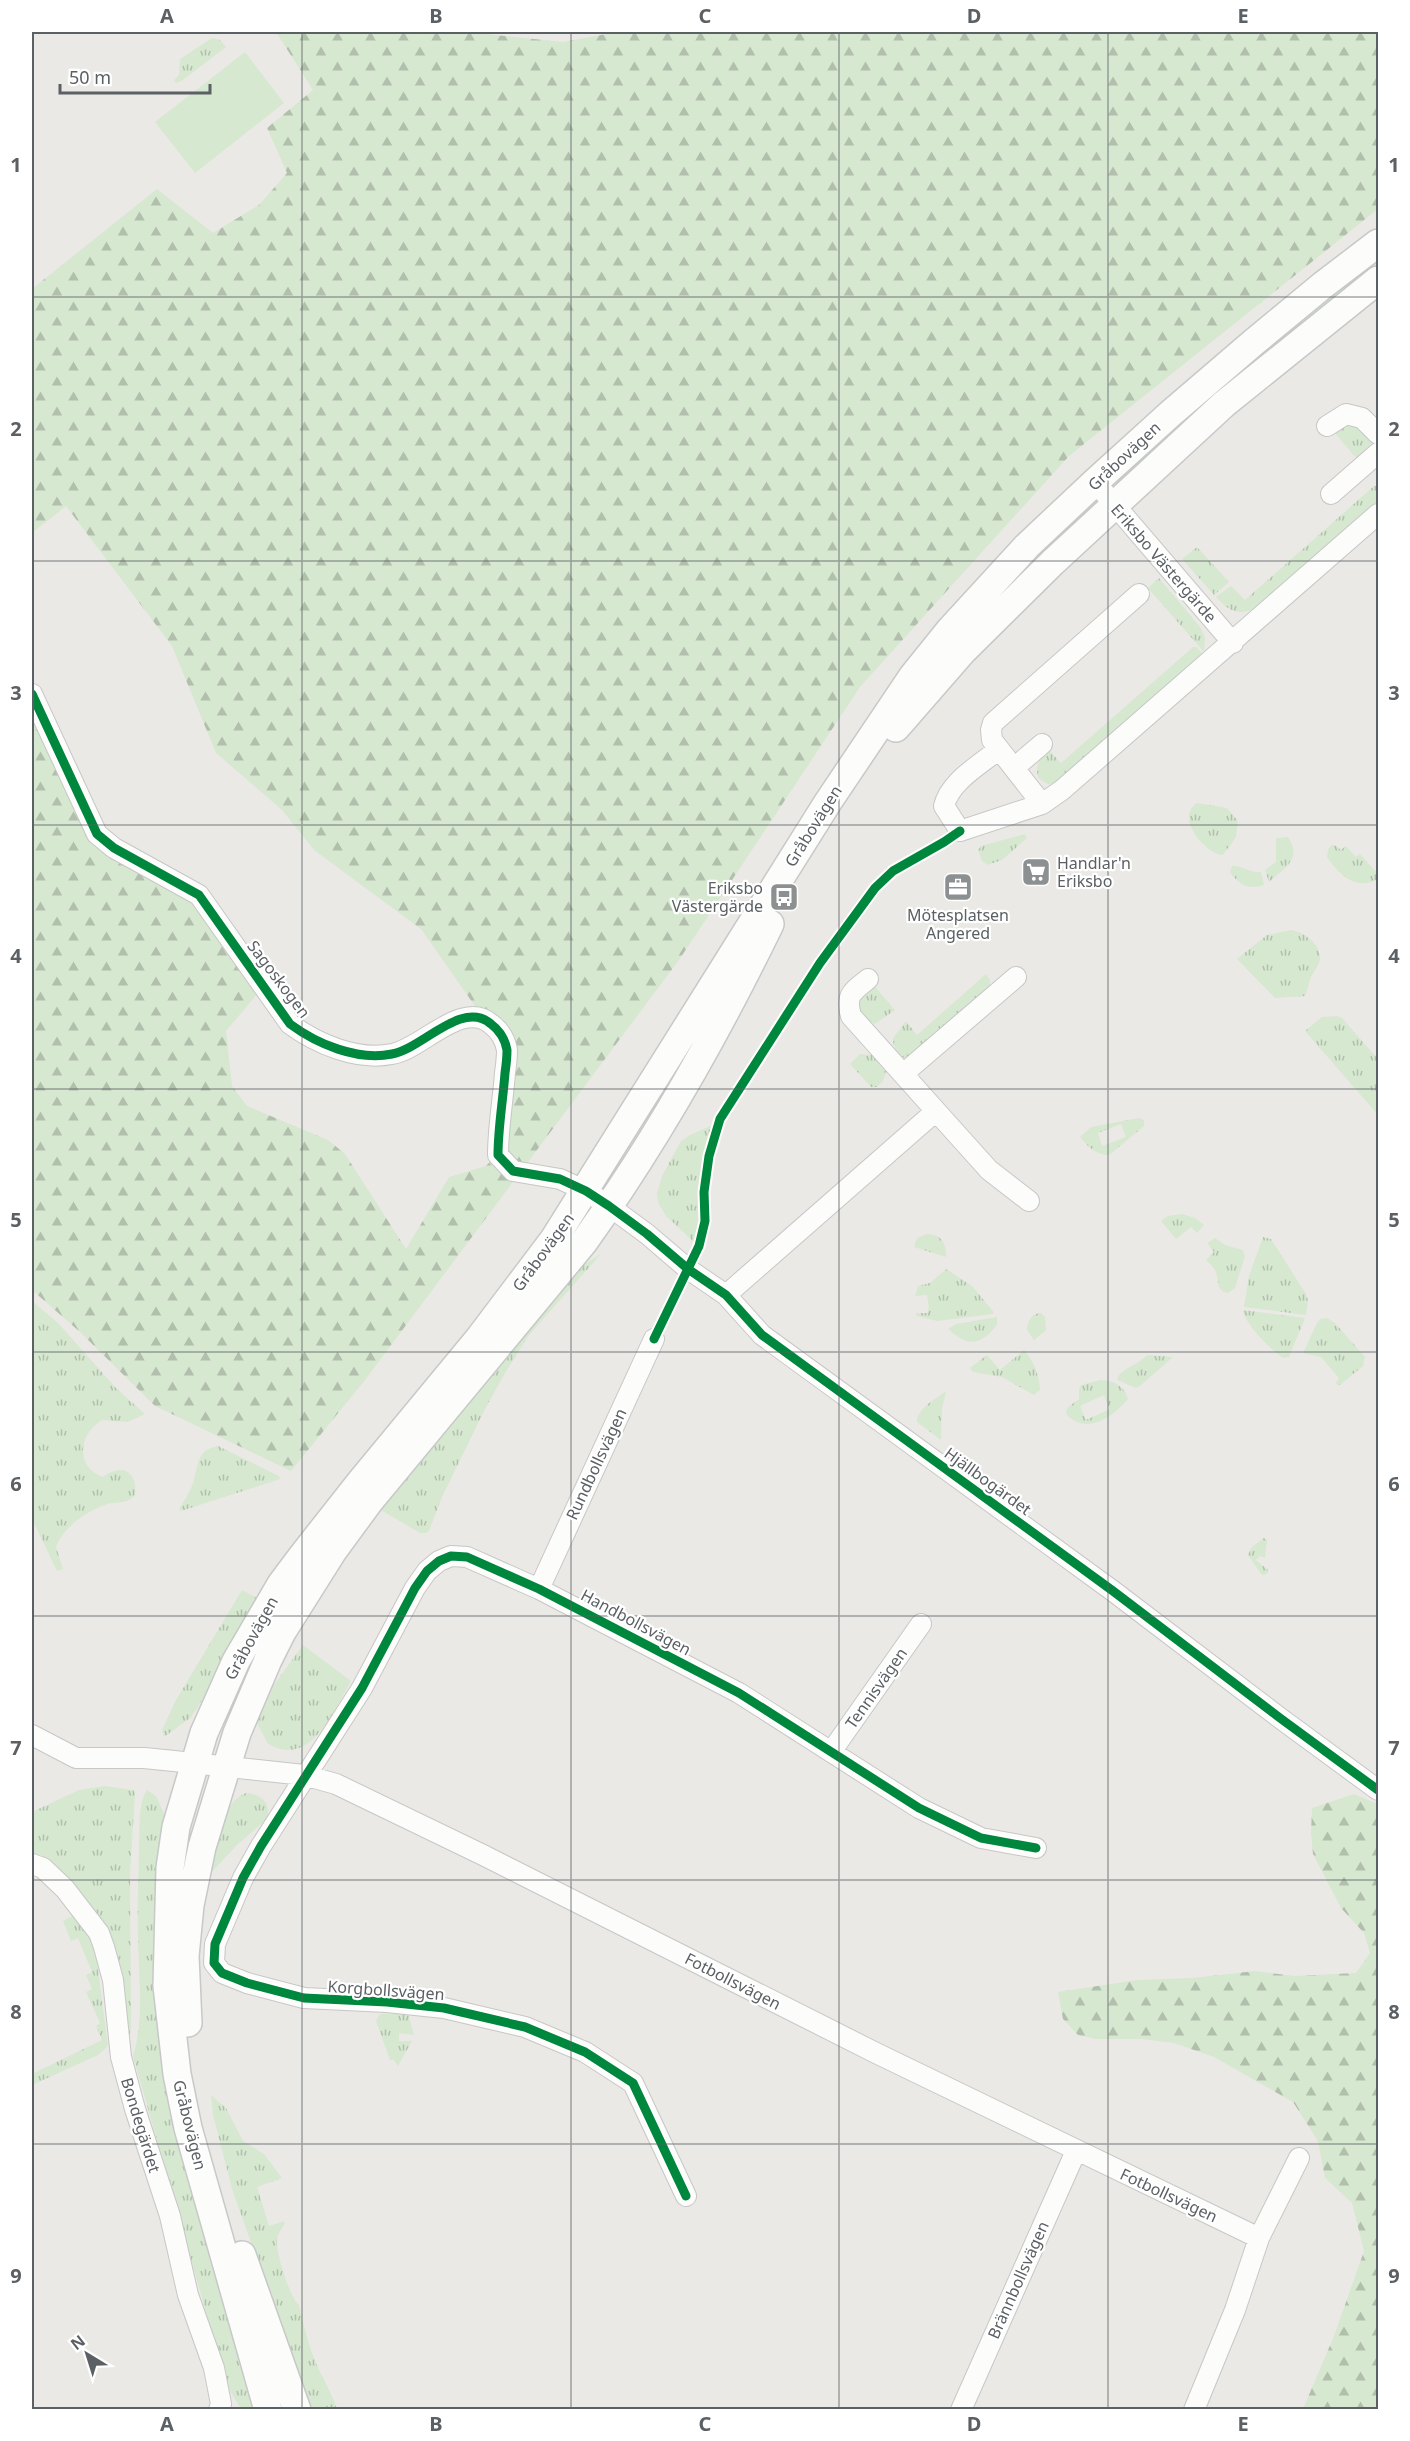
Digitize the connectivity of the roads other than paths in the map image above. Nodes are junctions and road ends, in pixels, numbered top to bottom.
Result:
1 (1378, 243) edge
2 (1378, 280) edge
3 (1327, 426) dead end
4 (1378, 434) edge
5 (1378, 453) edge
6 (1095, 482) junction
7 (1331, 494) dead end
8 (1115, 507) junction
9 (1378, 514) edge
10 (1139, 594) dead end
11 (1233, 643) junction
12 (32, 694) edge
13 (1042, 744) dead end
14 (999, 749) junction
15 (1014, 768) junction
16 (1042, 804) junction
17 (1016, 977) dead end
18 (868, 979) dead end
19 (903, 1074) junction
20 (936, 1111) junction
21 (586, 1191) junction
22 (1029, 1201) dead end
23 (609, 1206) junction
24 (726, 1295) junction
25 (654, 1339) dead end
26 (538, 1589) junction
27 (921, 1624) dead end
28 (32, 1735) edge
29 (831, 1752) junction
30 (194, 1764) junction
31 (225, 1767) junction
32 (304, 1775) junction
33 (1378, 1790) edge
34 (1036, 1848) dead end
35 (32, 1864) edge
36 (1076, 2151) junction
37 (1299, 2158) dead end
38 (686, 2196) dead end
39 (1259, 2238) junction
40 (219, 2409) edge
41 (268, 2409) edge
42 (297, 2409) edge
43 (961, 2409) edge
44 (1194, 2409) edge

1 - 6 main road, Gråbovägen
2 - 8 main road, Gråbovägen
3 - 4 street
5 - 7 street
6 - 8 street, Eriksbo Västergärde
6 - 21 main road, Gråbovägen
8 - 11 street, Eriksbo Västergärde
8 - 23 main road, Gråbovägen
9 - 11 street
10 - 14 street
11 - 16 street
12 - 21 street, Sagoskogen
13 - 15 street
14 - 15 street
14 - 16 street
15 - 16 street
17 - 19 street
18 - 19 street
19 - 20 street
20 - 22 street
20 - 24 street
21 - 23 street, Hjällbogärdet
21 - 30 main road, Gråbovägen
23 - 24 street, Hjällbogärdet
23 - 31 main road, Gråbovägen
24 - 33 street, Hjällbogärdet
25 - 26 street, Rundbollsvägen
26 - 29 street, Handbollsvägen
26 - 32 street, Handbollsvägen
27 - 29 street, Tennisvägen
28 - 30 street, Fotbollsvägen
29 - 34 street, Handbollsvägen
30 - 31 street, Fotbollsvägen
30 - 41 main road, Gråbovägen
31 - 32 street, Fotbollsvägen
31 - 42 main road, Gråbovägen
32 - 36 street, Fotbollsvägen
32 - 38 street, Korgbollsvägen
35 - 40 street, Bondegärdet
36 - 39 street, Fotbollsvägen
36 - 43 street, Brännbollsvägen
37 - 39 street
39 - 44 street

